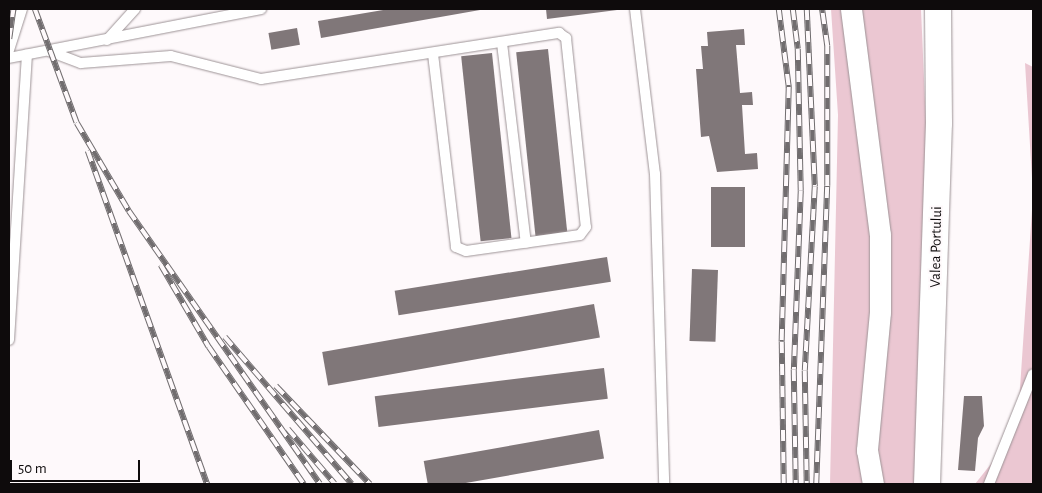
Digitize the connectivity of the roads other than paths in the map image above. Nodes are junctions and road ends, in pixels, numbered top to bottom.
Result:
1 (22, 9) edge
2 (135, 9) edge
3 (261, 9) edge
4 (635, 9) edge
5 (851, 9) edge
6 (938, 9) edge
7 (107, 40) junction
8 (502, 43) junction
9 (9, 50) edge
10 (49, 52) junction
11 (433, 54) junction
12 (27, 55) junction
13 (9, 58) edge
14 (526, 243) junction
15 (9, 340) edge
16 (1033, 374) edge
17 (664, 484) edge
18 (873, 484) edge
19 (927, 484) edge
20 (989, 484) edge

1 - 9 lane
2 - 7 lane
3 - 7 lane
4 - 17 lane
5 - 18 street
6 - 19 street, Valea Portului
7 - 10 lane
8 - 11 lane
8 - 14 lane
8 - 14 lane
10 - 11 lane
10 - 12 lane
11 - 14 lane
12 - 13 lane
12 - 15 lane
16 - 20 lane

